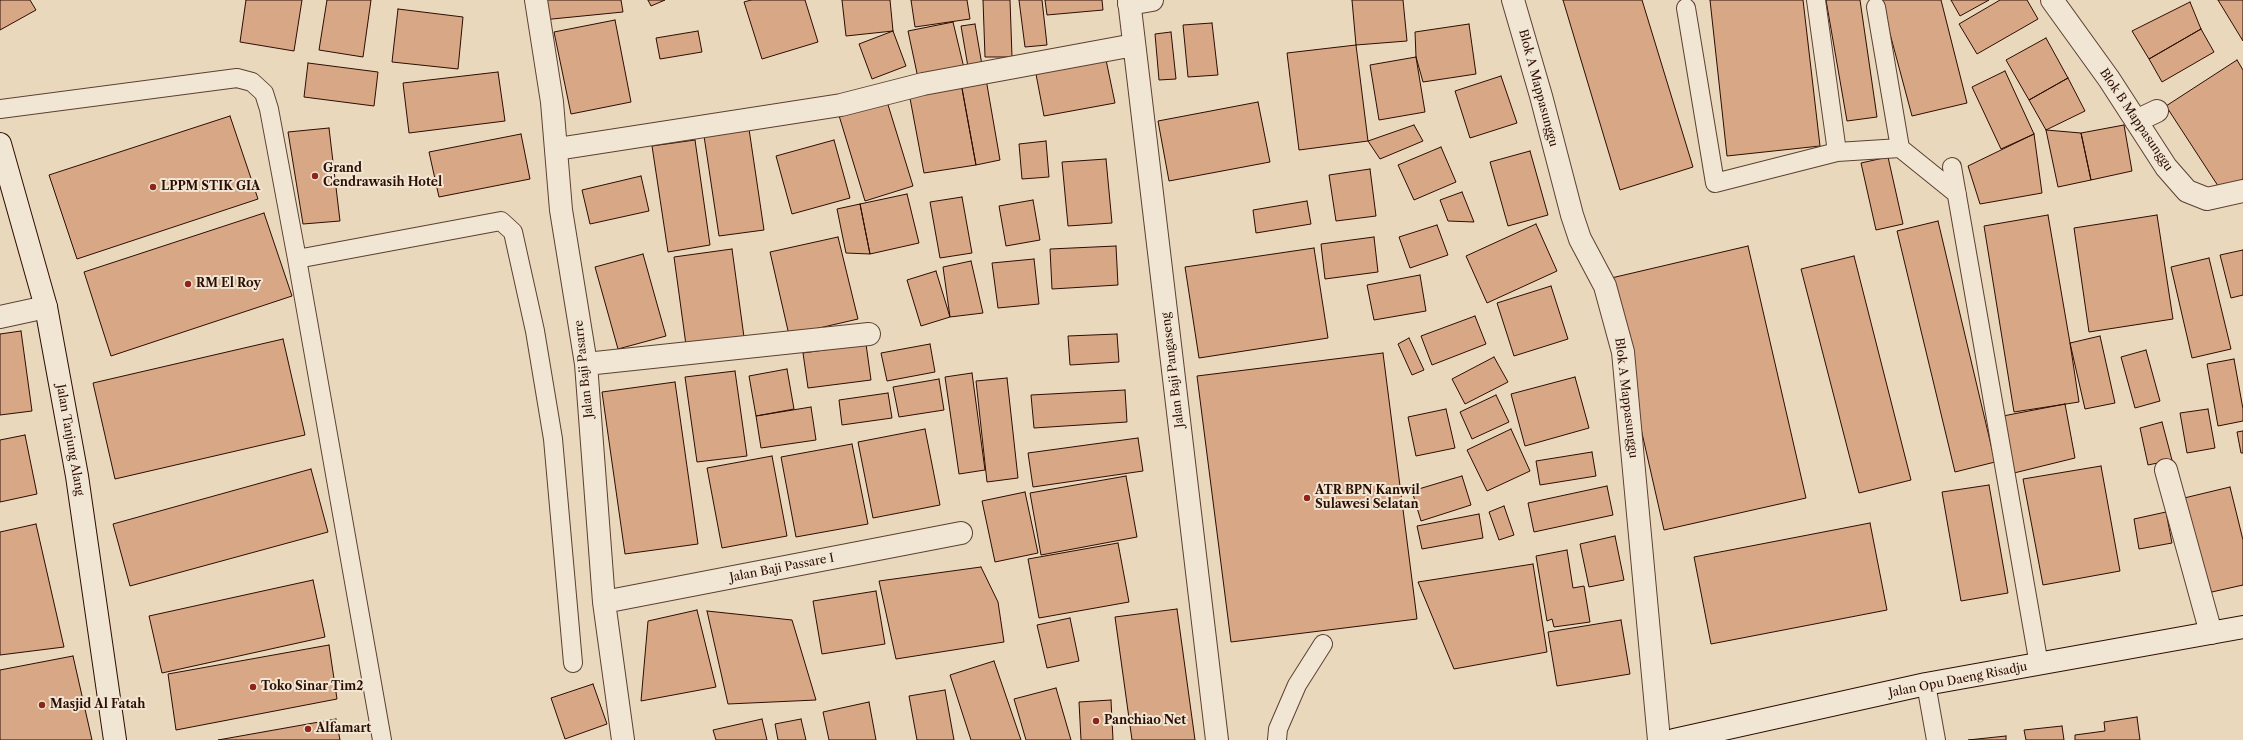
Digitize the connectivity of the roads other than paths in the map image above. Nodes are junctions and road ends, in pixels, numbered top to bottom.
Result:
1 (536, 0) edge
2 (1152, 0) edge
3 (1513, 0) edge
4 (1816, 0) edge
5 (2052, 0) edge
6 (1129, 2) edge
7 (1876, 7) dead end
8 (1686, 8) dead end
9 (1134, 45) junction
10 (0, 109) edge
11 (2157, 111) dead end
12 (2136, 121) junction
13 (0, 144) edge
14 (1900, 148) junction
15 (557, 150) junction
16 (1837, 152) junction
17 (1952, 167) dead end
18 (2243, 191) edge
19 (1957, 194) junction
20 (297, 259) junction
21 (46, 307) junction
22 (0, 317) edge
23 (870, 334) dead end
24 (586, 364) junction
25 (2166, 470) dead end
26 (961, 533) dead end
27 (604, 602) junction
28 (2243, 627) edge
29 (2210, 633) junction
30 (1323, 644) dead end
31 (573, 663) dead end
32 (2039, 665) junction
33 (1926, 684) junction
34 (115, 740) edge
35 (382, 740) edge
36 (624, 740) edge
37 (1217, 740) edge
38 (1277, 740) edge
39 (1659, 740) edge
40 (1674, 740) edge
41 (1936, 740) edge

1 - 15 street, Jalan Baji Pasarre
2 - 6 street
3 - 39 street, Blok A Mappasunggu
4 - 16 lane
5 - 12 street, Blok B Mappasunggu
6 - 9 street, Jalan Baji Pangaseng
7 - 14 lane
8 - 16 lane
9 - 15 street
9 - 37 street, Jalan Baji Pangaseng
10 - 20 lane
11 - 12 street
12 - 18 street, Blok B Mappasunggu
13 - 21 street, Jalan Tanjung Alang
14 - 16 lane
14 - 19 lane
15 - 24 street, Jalan Baji Pasarre
17 - 19 lane
19 - 32 lane
20 - 31 lane
20 - 35 lane
21 - 22 street
21 - 34 street, Jalan Tanjung Alang
23 - 24 street
24 - 27 street, Jalan Baji Pasarre
25 - 29 street
26 - 27 street, Jalan Baji Passare I
27 - 36 street, Jalan Baji Pasarre
28 - 29 street, Jalan Opu Daeng Risadju
29 - 32 street, Jalan Opu Daeng Risadju
30 - 38 lane
32 - 33 street, Jalan Opu Daeng Risadju
33 - 40 street, Jalan Opu Daeng Risadju
33 - 41 lane

